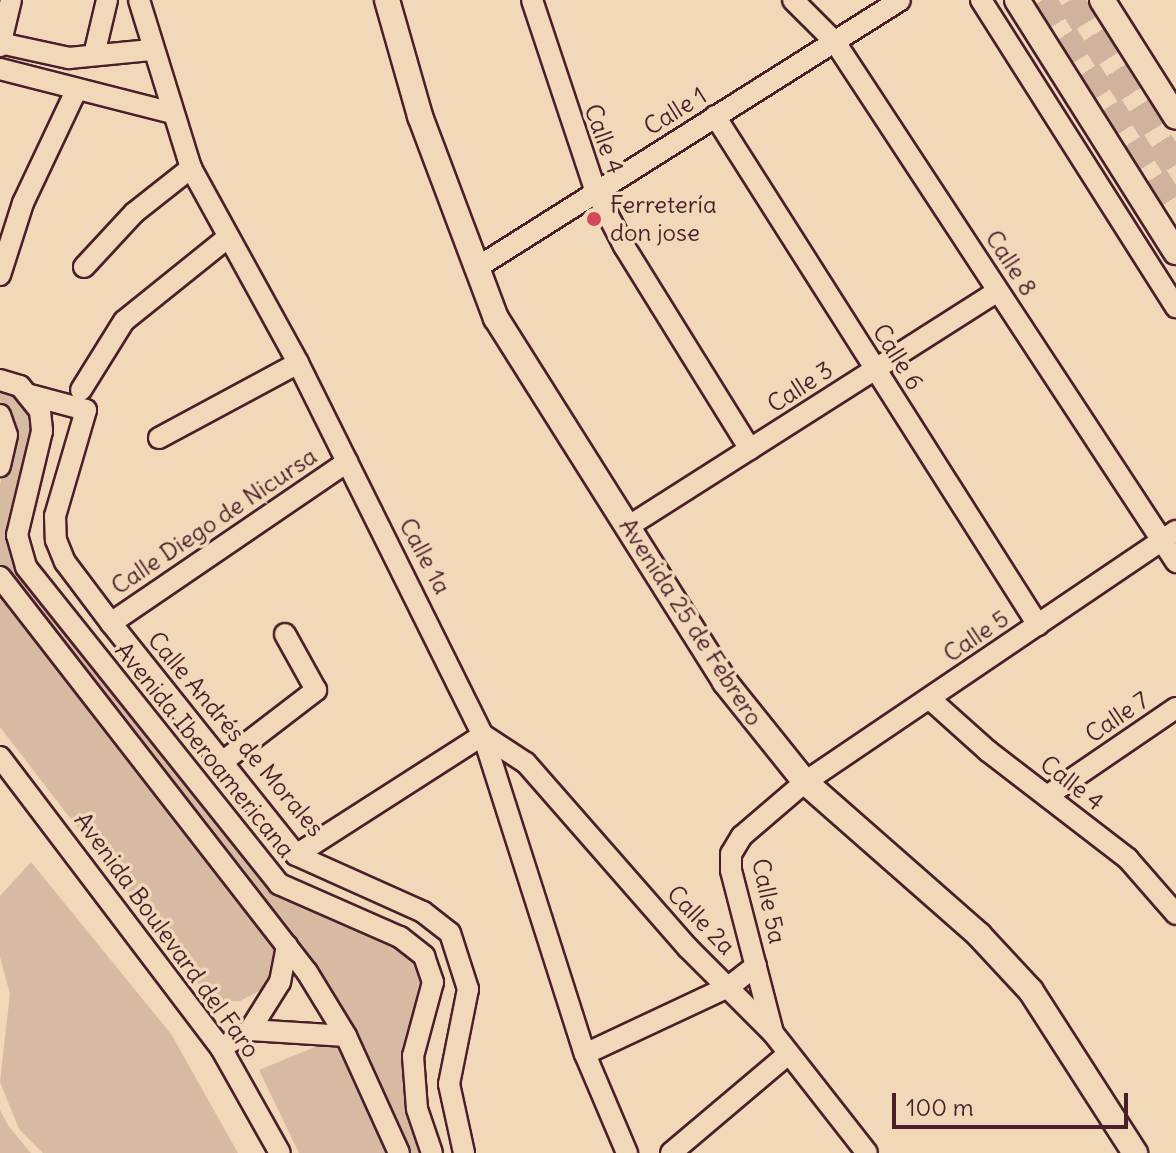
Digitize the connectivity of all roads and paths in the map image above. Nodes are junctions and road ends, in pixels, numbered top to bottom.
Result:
1 (11, 0) edge
2 (107, 0) edge
3 (139, 0) edge
4 (387, 0) edge
5 (532, 0) edge
6 (793, 0) edge
7 (900, 0) edge
8 (981, 0) edge
9 (1017, 0) edge
10 (1102, 0) edge
11 (835, 42) junction
12 (0, 44) edge
13 (151, 50) junction
14 (94, 55) junction
15 (0, 69) edge
16 (77, 89) junction
17 (1172, 104) edge
18 (172, 113) junction
19 (715, 116) junction
20 (191, 168) junction
21 (596, 192) junction
22 (226, 239) junction
23 (1176, 252) edge
24 (84, 267) dead end
25 (478, 267) junction
26 (0, 275) edge
27 (998, 291) junction
28 (1176, 307) edge
29 (298, 363) junction
30 (875, 370) junction
31 (0, 380) edge
32 (35, 403) junction
33 (83, 407) junction
34 (0, 415) edge
35 (159, 438) dead end
36 (750, 449) junction
37 (347, 462) junction
38 (0, 464) edge
39 (629, 526) junction
40 (1170, 535) edge
41 (1176, 562) edge
42 (0, 577) edge
43 (111, 623) junction
44 (1038, 625) junction
45 (285, 634) dead end
46 (930, 699) junction
47 (1176, 708) edge
48 (483, 735) junction
49 (0, 757) edge
50 (221, 763) junction
51 (805, 782) junction
52 (1047, 796) junction
53 (296, 855) junction
54 (1176, 914) edge
55 (287, 946) junction
56 (756, 966) junction
57 (730, 986) junction
58 (250, 1030) junction
59 (773, 1033) junction
60 (346, 1036) junction
61 (221, 1048) junction
62 (585, 1054) junction
63 (787, 1055) junction
64 (280, 1153) edge
65 (399, 1153) edge
66 (432, 1153) edge
67 (464, 1153) edge
68 (627, 1153) edge
69 (671, 1153) edge
70 (867, 1153) edge
71 (1135, 1153) edge

1 - 12 street
2 - 14 street
3 - 13 street, Calle 1a
4 - 25 main road, Avenida 25 de Febrero
5 - 21 street, Calle 4
6 - 11 street, Calle 8
7 - 11 street, Calle 1
8 - 28 street
9 - 23 main road
10 - 17 main road
11 - 19 street, Calle 1
11 - 27 street, Calle 8
12 - 14 street
13 - 14 street
13 - 18 street, Calle 1a
15 - 16 street
16 - 18 street
16 - 26 street
18 - 20 street, Calle 1a
19 - 21 street, Calle 1
19 - 30 street, Calle 6
20 - 22 street, Calle 1a
20 - 24 street
21 - 25 street, Calle 1
21 - 36 street, Calle 4
22 - 29 street, Calle 1a
22 - 33 street, Calle Andrés de Morales
25 - 39 main road, Avenida 25 de Febrero
27 - 30 street, Calle 3
27 - 40 street, Calle 8
29 - 35 street
29 - 37 street, Calle 1a
30 - 36 street, Calle 3
30 - 44 street, Calle 6
31 - 32 street
32 - 33 street
32 - 66 street, Avenida Iberoamericana
33 - 43 street, Calle Andrés de Morales
34 - 38 street
36 - 39 street, Calle 3
37 - 43 street, Calle Diego de Nicursa
37 - 48 street, Calle 1a
39 - 51 main road, Avenida 25 de Febrero
40 - 41 street, Calle 8
40 - 44 street, Calle 5
42 - 55 street
43 - 50 street, Calle Andrés de Morales
44 - 46 street, Calle 5
45 - 50 street
46 - 51 street, Calle 5
46 - 52 street, Calle 4
47 - 52 street, Calle 7
48 - 53 street
48 - 57 street, Calle 2a
48 - 62 street, Calle 1a
49 - 61 street, Avenida Boulevard del Faro
50 - 53 street, Calle Andrés de Morales
51 - 56 street, Calle 5a
51 - 71 main road, Avenida 25 de Febrero
52 - 54 street, Calle 4
53 - 67 street, Calle Andrés de Morales
55 - 58 street
55 - 60 street
56 - 57 street, Calle 5a
56 - 59 street, Calle 5a
57 - 59 street, Calle 2a
57 - 62 street, Calle 5a
58 - 60 street
58 - 61 street
59 - 63 street, Calle 2a
60 - 65 street
61 - 64 street, Avenida Boulevard del Faro
62 - 68 street, Calle 1a
63 - 69 street
63 - 70 street, Calle 2a

